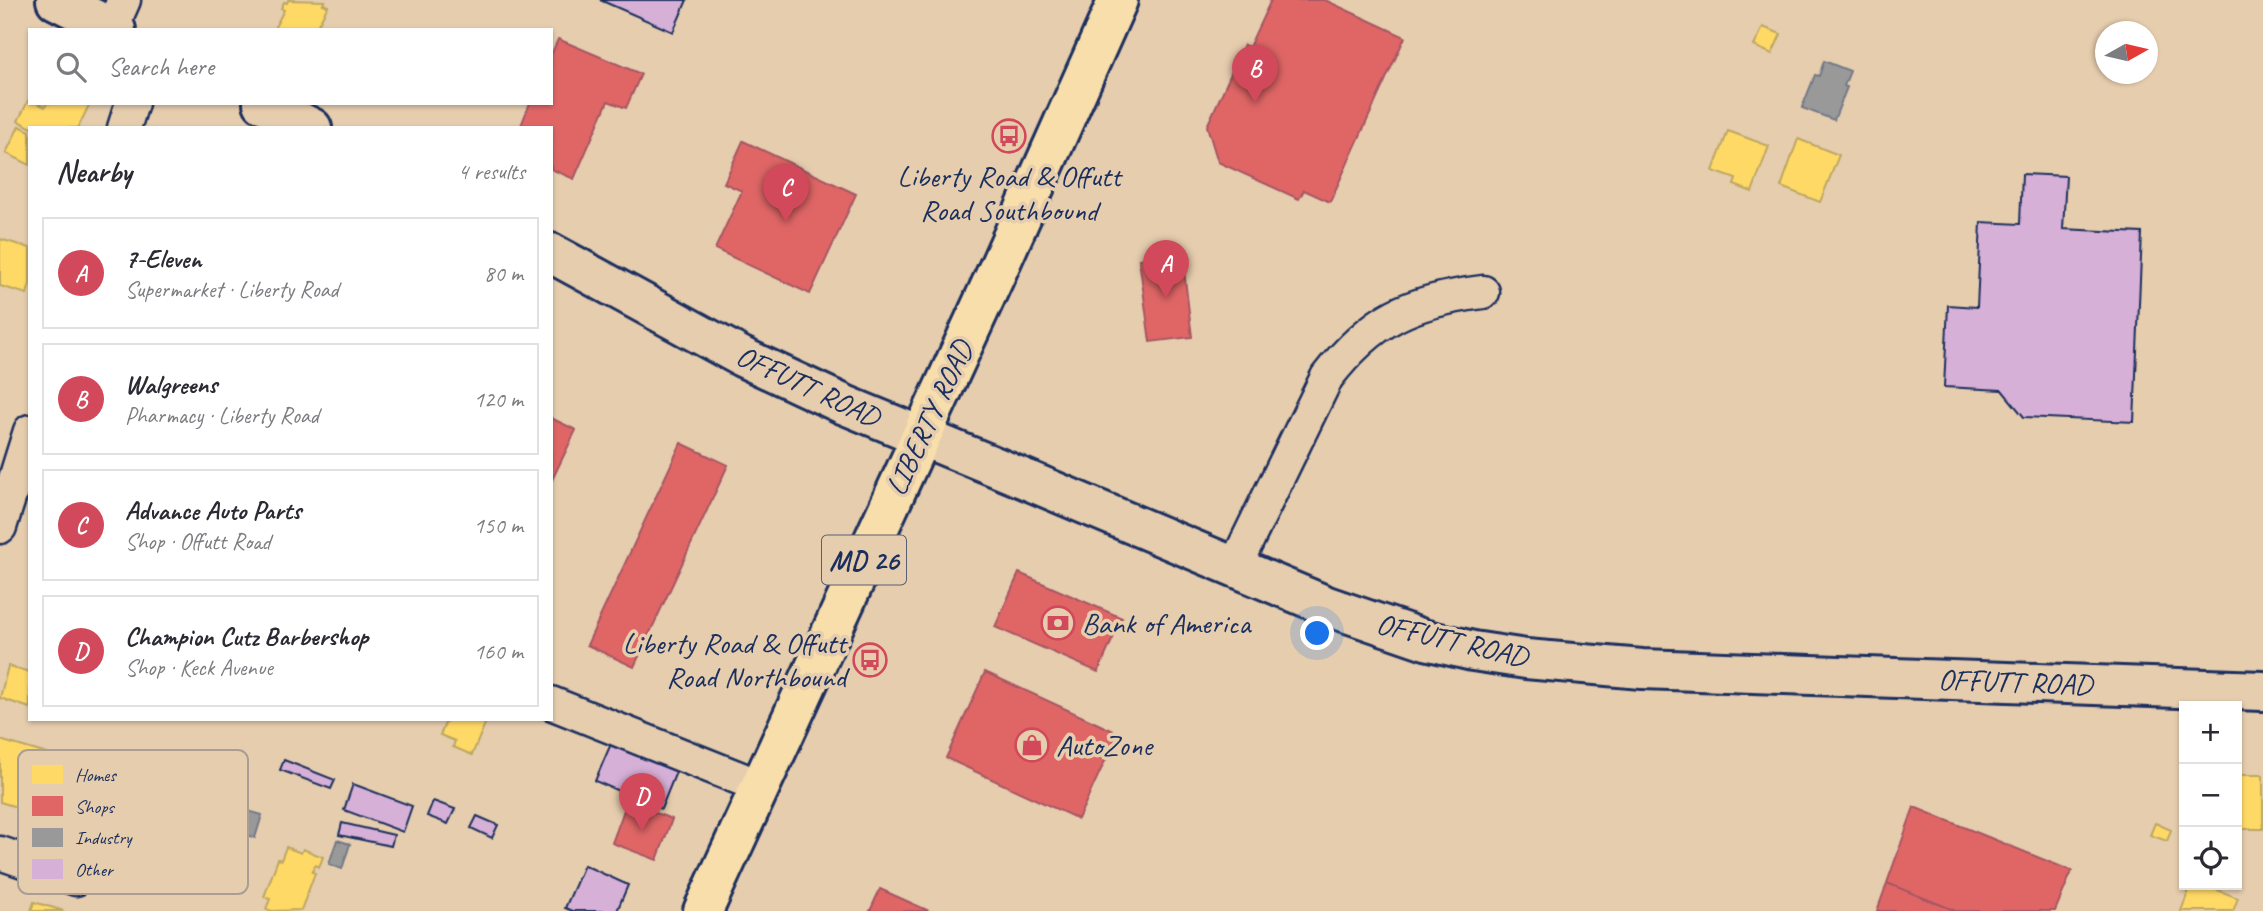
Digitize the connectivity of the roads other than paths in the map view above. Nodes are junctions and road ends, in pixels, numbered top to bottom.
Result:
1 (55, 0) edge
2 (1118, 0) edge
3 (117, 19) edge
4 (131, 105) edge
5 (267, 105) edge
6 (125, 126) edge
7 (309, 126) edge
8 (553, 254) edge
9 (1483, 292) dead end
10 (921, 436) junction
11 (28, 437) edge
12 (0, 527) edge
13 (1234, 568) junction
14 (2263, 691) edge
15 (553, 704) edge
16 (760, 786) junction
17 (0, 853) edge
18 (18, 859) edge
19 (703, 911) edge

1 - 3 street
2 - 10 main road, LIBERTY ROAD / MD 26
4 - 6 street
5 - 7 street
8 - 10 street, OFFUTT ROAD
9 - 13 street
10 - 13 street, OFFUTT ROAD
10 - 16 main road, LIBERTY ROAD / MD 26
11 - 12 street
13 - 14 street, OFFUTT ROAD
15 - 16 street
16 - 19 main road, LIBERTY ROAD / MD 26
17 - 18 street

